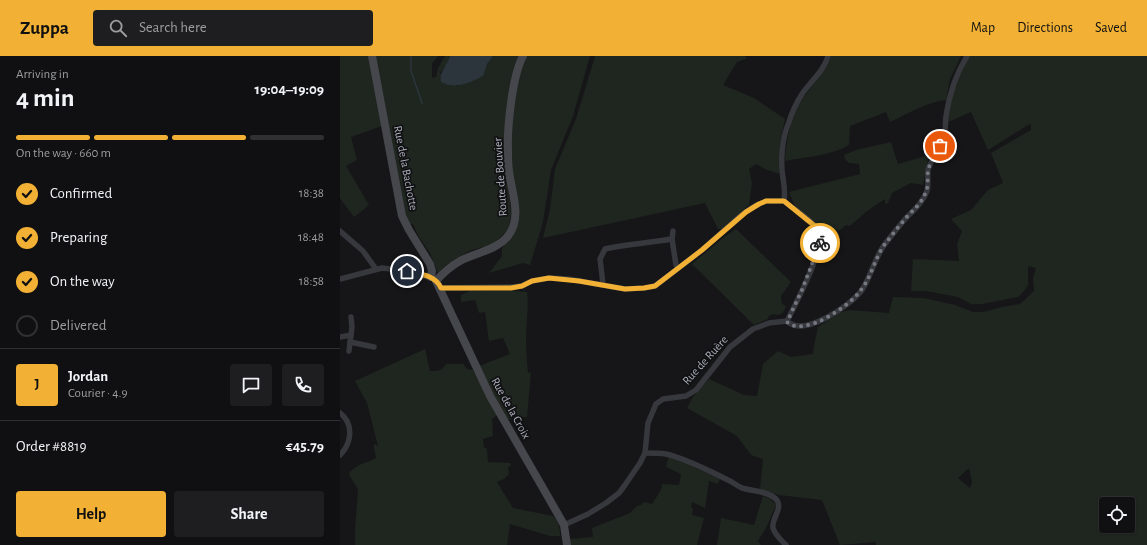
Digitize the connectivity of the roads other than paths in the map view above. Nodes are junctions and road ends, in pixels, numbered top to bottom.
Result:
1 (372, 56) edge
2 (523, 56) edge
3 (828, 56) edge
4 (967, 56) edge
5 (784, 201) junction
6 (340, 231) edge
7 (673, 231) dead end
8 (672, 238) junction
9 (678, 268) junction
10 (376, 269) junction
11 (340, 279) edge
12 (433, 279) junction
13 (603, 284) junction
14 (441, 288) junction
15 (351, 316) dead end
16 (787, 322) junction
17 (351, 335) junction
18 (340, 336) edge
19 (350, 342) junction
20 (374, 347) dead end
21 (349, 351) dead end
22 (340, 413) edge
23 (644, 453) junction
24 (340, 455) edge
25 (564, 525) junction
26 (567, 545) edge
27 (786, 545) edge

1 - 12 street, Rue de la Bachotte
2 - 12 street, Route de Bouvier
3 - 5 street
4 - 16 street, Rue de Ruère
5 - 9 street
5 - 16 street
6 - 10 street
7 - 8 street
8 - 9 street
8 - 13 street
9 - 13 street
10 - 11 street
10 - 12 street
12 - 14 street, Rue de la Croix
13 - 14 street
14 - 25 street, Rue de la Croix
15 - 17 street
16 - 23 street, Rue de Ruère
17 - 18 street
17 - 19 street
19 - 20 street
19 - 21 street
22 - 24 street
23 - 25 street, Rue de Ruère
23 - 27 street
25 - 26 street, Rue de la Croix

